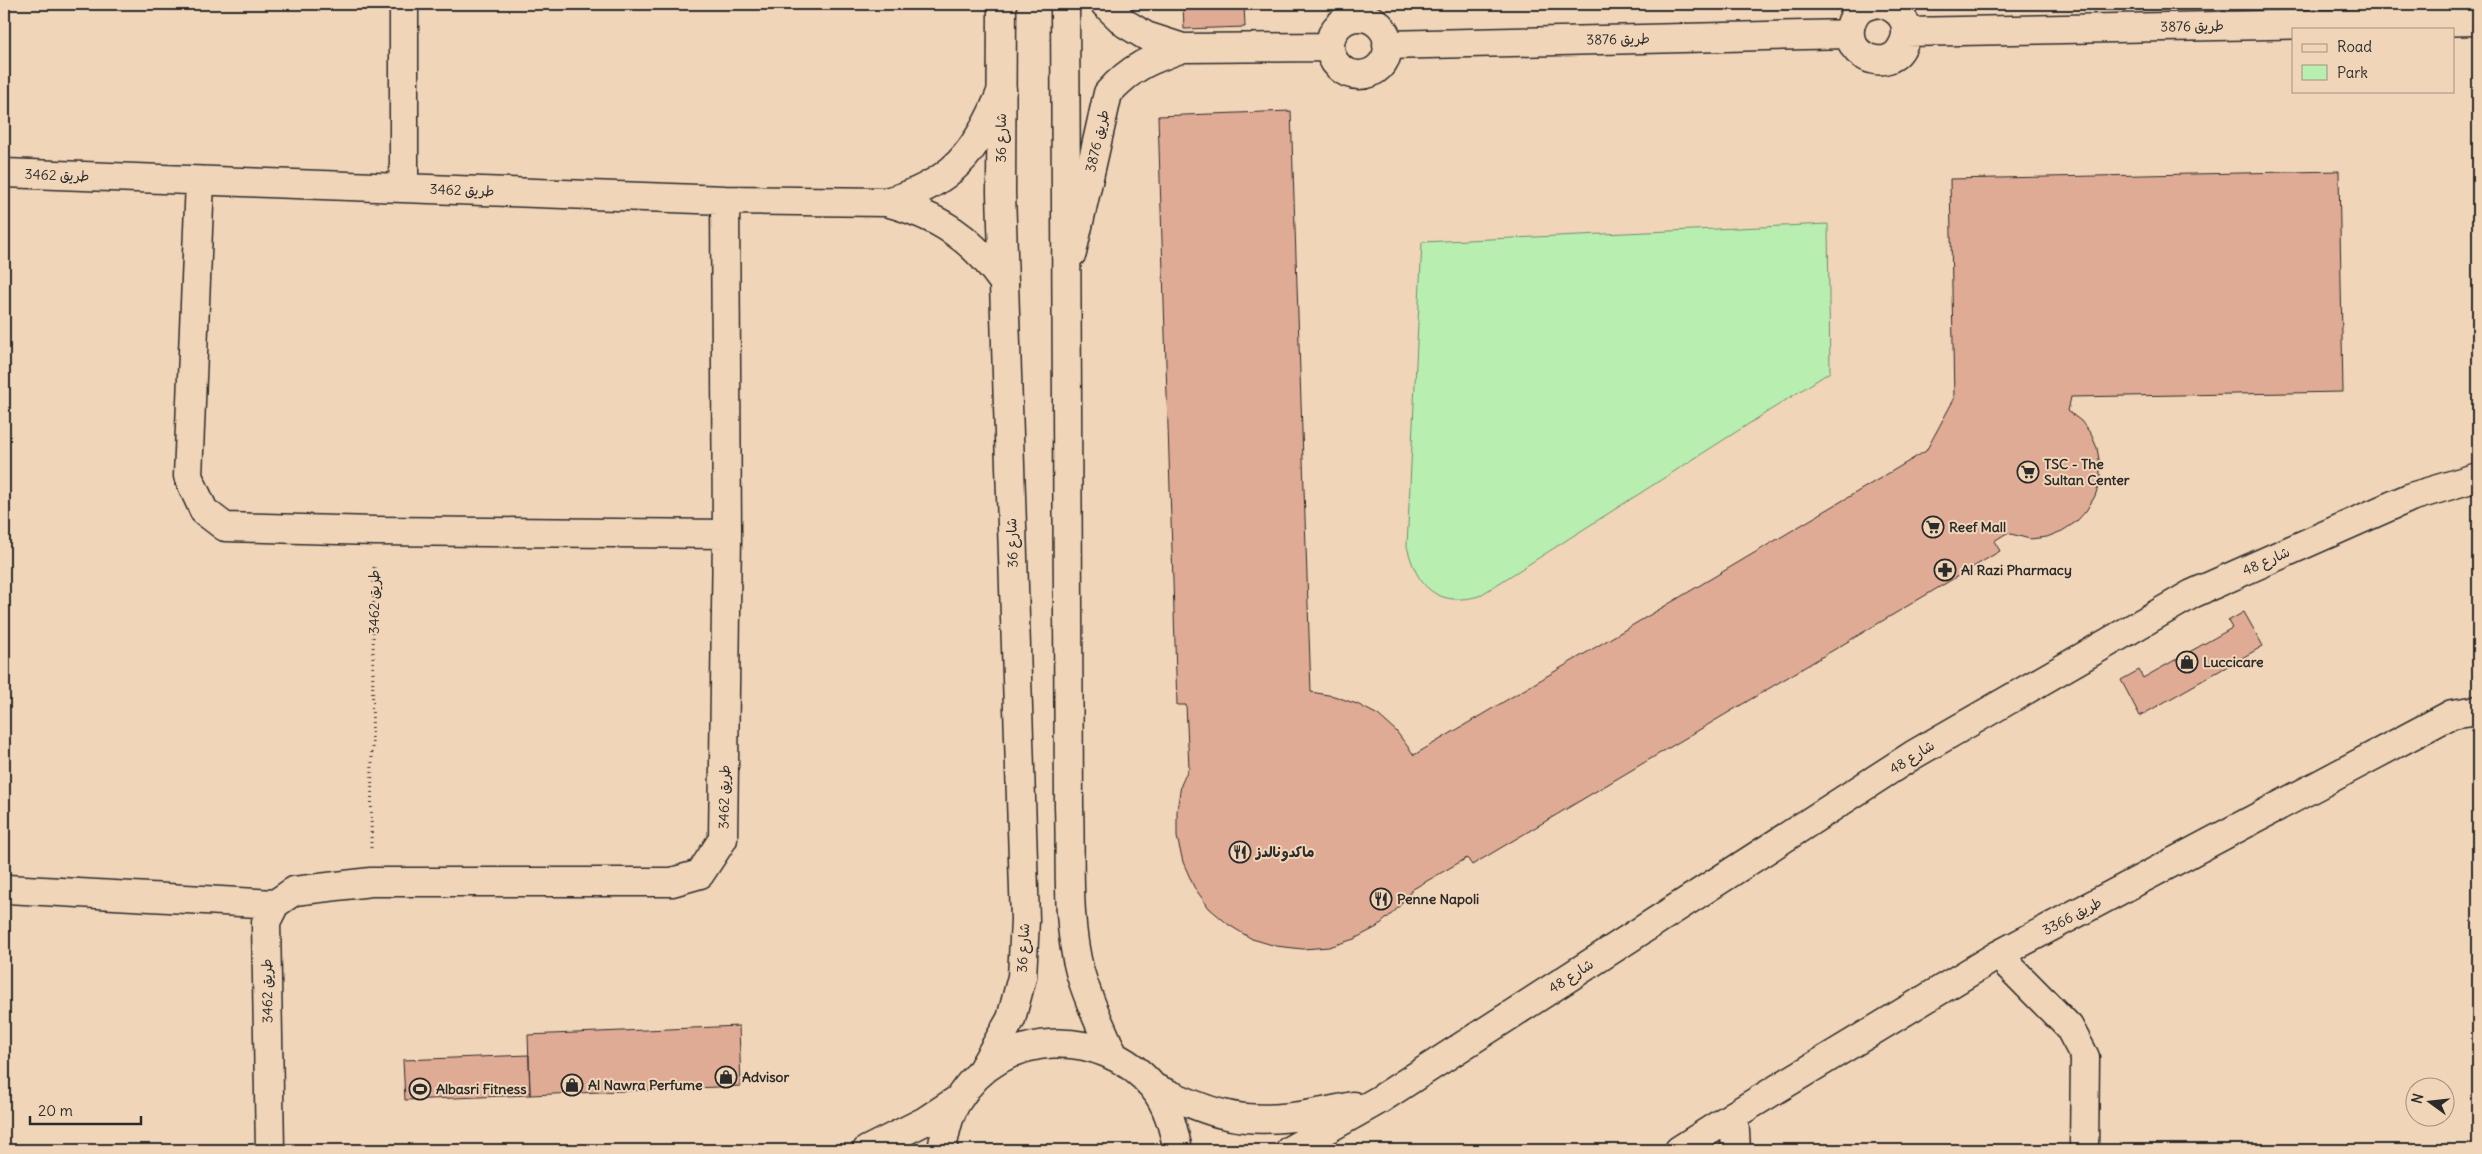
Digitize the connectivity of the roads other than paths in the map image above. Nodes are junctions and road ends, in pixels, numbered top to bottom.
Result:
1 (404, 4) edge
2 (1002, 4) edge
3 (1065, 4) edge
4 (1105, 4) edge
5 (1874, 4) edge
6 (1882, 4) edge
7 (2478, 21) edge
8 (1906, 32) junction
9 (1849, 34) junction
10 (1387, 45) junction
11 (1330, 47) junction
12 (1183, 48) junction
13 (1002, 90) junction
14 (4, 173) edge
15 (200, 181) junction
16 (404, 188) junction
17 (725, 200) junction
18 (886, 202) junction
19 (1066, 276) junction
20 (1004, 283) junction
21 (2478, 477) edge
22 (727, 534) junction
23 (2478, 710) edge
24 (7, 889) dead end
25 (275, 904) junction
26 (1998, 955) junction
27 (1113, 1054) junction
28 (980, 1073) junction
29 (1154, 1088) junction
30 (957, 1100) junction
31 (1379, 1100) junction
32 (1734, 1115) junction
33 (270, 1150) edge
34 (867, 1150) edge
35 (942, 1150) edge
36 (1178, 1150) edge
37 (1290, 1150) edge
38 (1679, 1150) edge
39 (1736, 1150) edge
40 (2084, 1150) edge

1 - 16 street
2 - 13 street, شارع 36
3 - 19 street
4 - 12 street, طريق 3876
5 - 9 street
6 - 8 street
7 - 8 street, طريق 3876
8 - 9 street
9 - 10 street, طريق 3876
10 - 11 street
10 - 11 street
11 - 12 street, طريق 3876
12 - 19 street, طريق 3876
13 - 18 street
13 - 20 street, شارع 36
14 - 15 street, طريق 3462
15 - 16 street, طريق 3462
15 - 22 street
16 - 17 street, طريق 3462
17 - 18 street, طريق 3462
17 - 22 street, طريق 3462
18 - 20 street
19 - 27 street
20 - 28 street, شارع 36
21 - 31 street, شارع 48
22 - 25 street, طريق 3462
23 - 26 street, طريق 3366
24 - 25 street
25 - 33 street, طريق 3462
26 - 32 street, طريق 3366
26 - 40 street
27 - 28 street
27 - 29 street
28 - 30 street
29 - 31 street, شارع 48
29 - 36 street
30 - 34 street
30 - 35 street
31 - 37 street, شارع 48
32 - 38 street, طريق 3366
32 - 39 street

